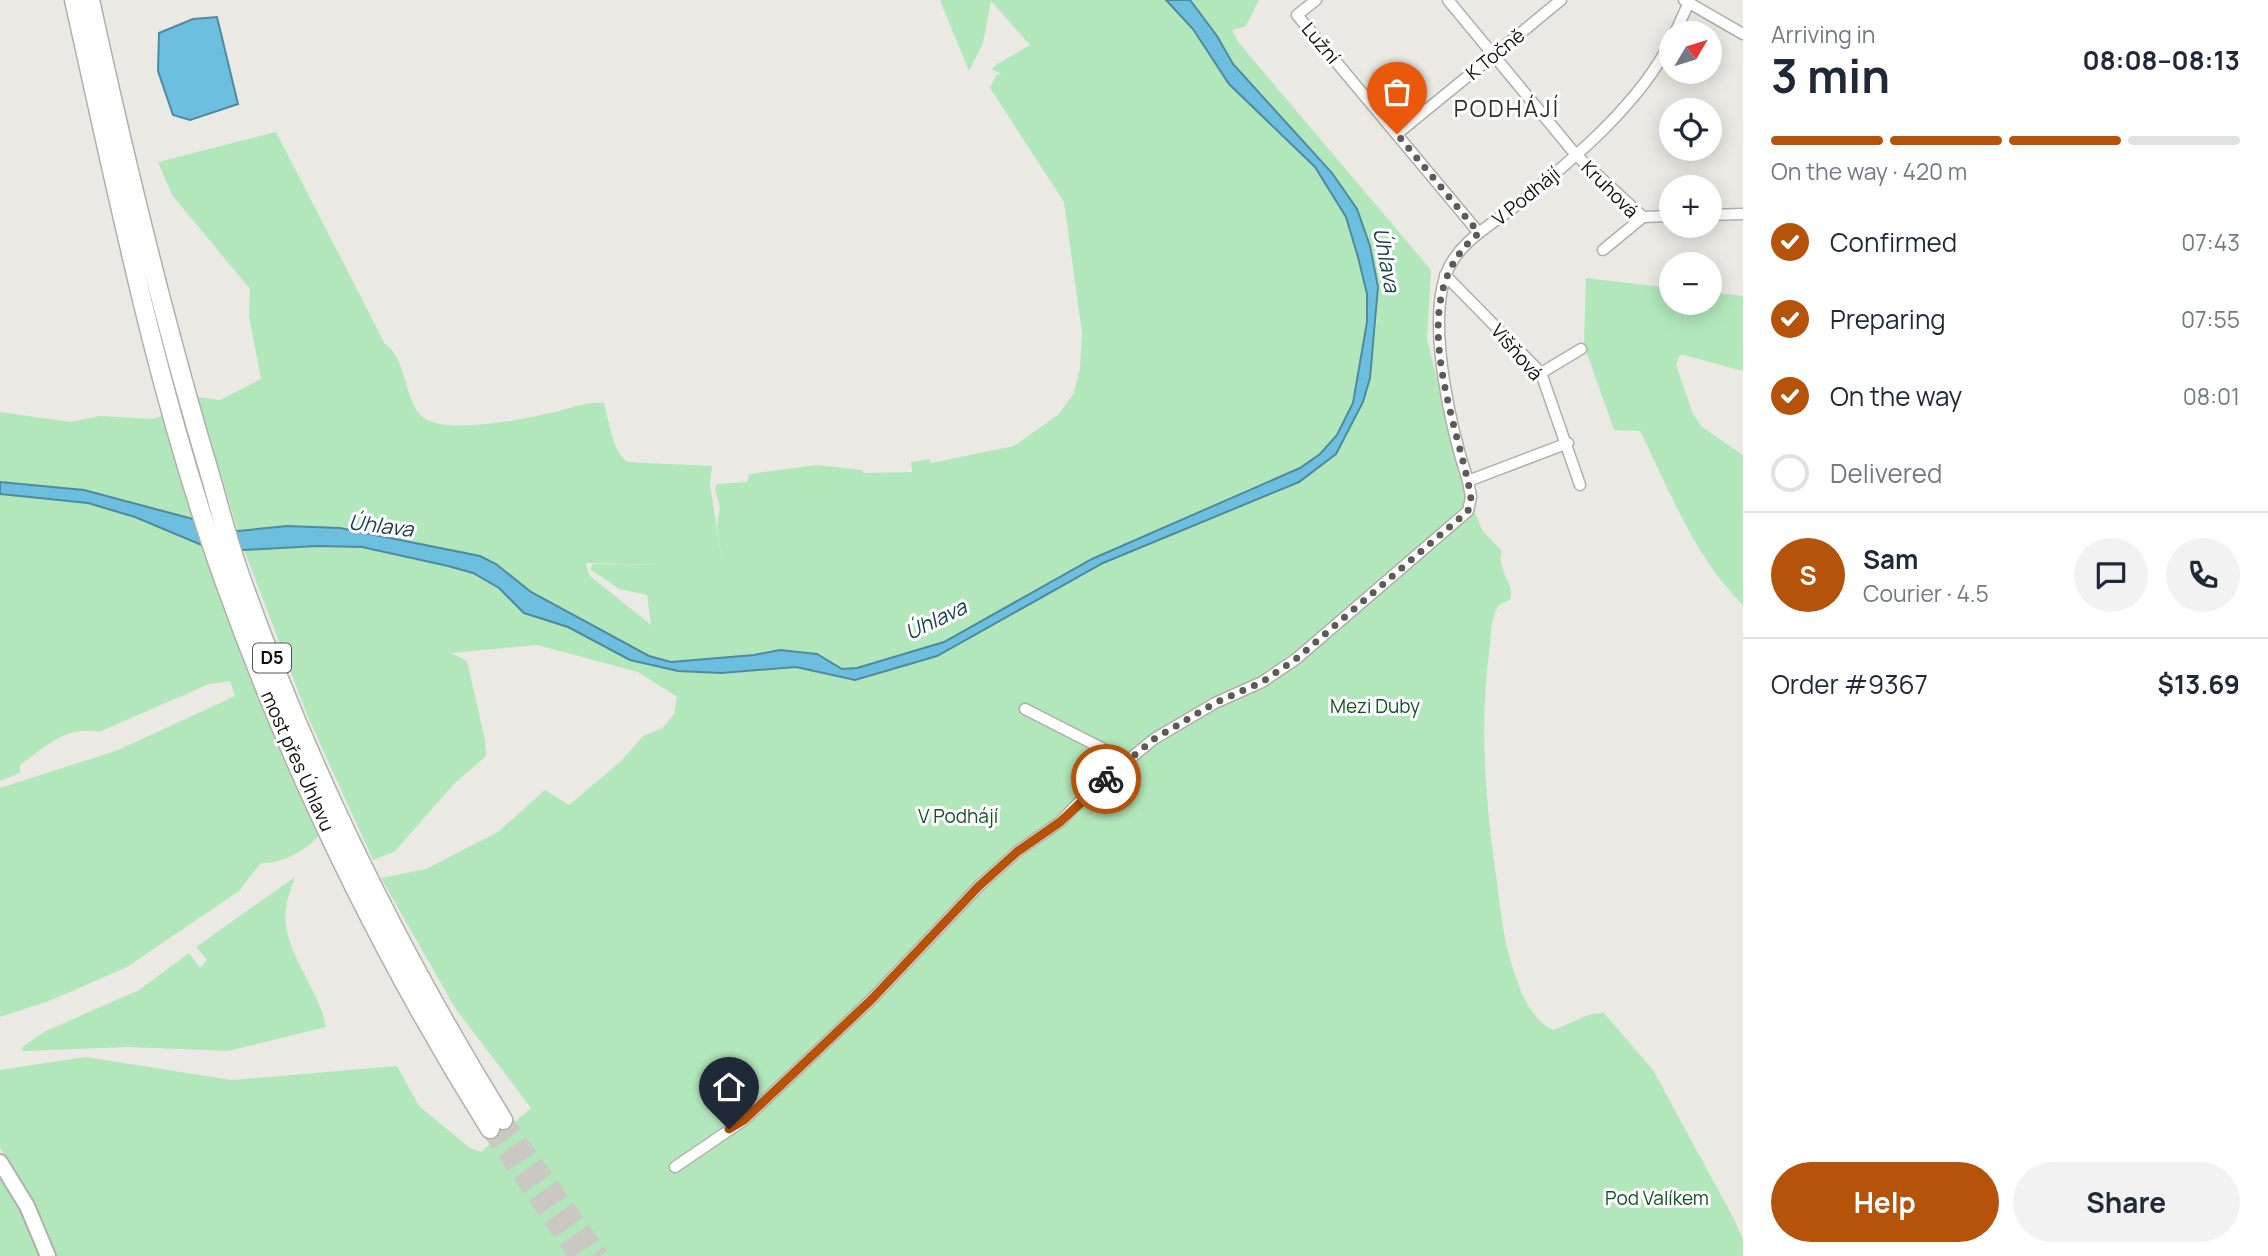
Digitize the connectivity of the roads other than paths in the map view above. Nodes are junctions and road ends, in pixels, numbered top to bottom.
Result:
1 (74, 0) edge
2 (90, 0) edge
3 (1316, 0) edge
4 (1448, 0) edge
5 (1561, 0) edge
6 (1688, 1) edge
7 (1680, 21) edge
8 (1743, 34) edge
9 (1494, 55) junction
10 (1659, 58) edge
11 (1397, 134) junction
12 (1576, 155) junction
13 (1743, 214) edge
14 (1722, 215) edge
15 (1659, 216) edge
16 (1643, 217) junction
17 (1479, 233) junction
18 (1603, 250) dead end
19 (1445, 275) junction
20 (1581, 349) dead end
21 (1541, 373) junction
22 (1568, 443) junction
23 (1468, 481) junction
24 (1580, 485) dead end
25 (1025, 709) dead end
26 (1127, 761) junction
27 (376, 911) junction
28 (497, 1125) tunnel mouth
29 (0, 1161) edge
30 (675, 1167) dead end
31 (48, 1256) edge

1 - 27 highway, most přes Úhlavu / D5
2 - 27 highway, most přes Úhlavu / D5
3 - 11 street, Lužní
4 - 9 street, Kruhová
5 - 9 street, K Točně
6 - 7 street
6 - 8 street
9 - 11 street, K Točně
9 - 12 street, Kruhová
10 - 12 street, V Podhájí
11 - 17 street, Lužní
12 - 16 street, Kruhová
12 - 17 street, V Podhájí
13 - 14 street
15 - 16 street
16 - 18 street, Kruhová
17 - 19 street, V Podhájí
19 - 21 street, Višňová
19 - 23 street, V Podhájí
20 - 21 street
21 - 22 street, Višňová
22 - 23 street
22 - 24 street, Višňová
23 - 26 street, V Podhájí
25 - 26 street
26 - 30 street, V Podhájí
27 - 28 highway, D5
29 - 31 main road

